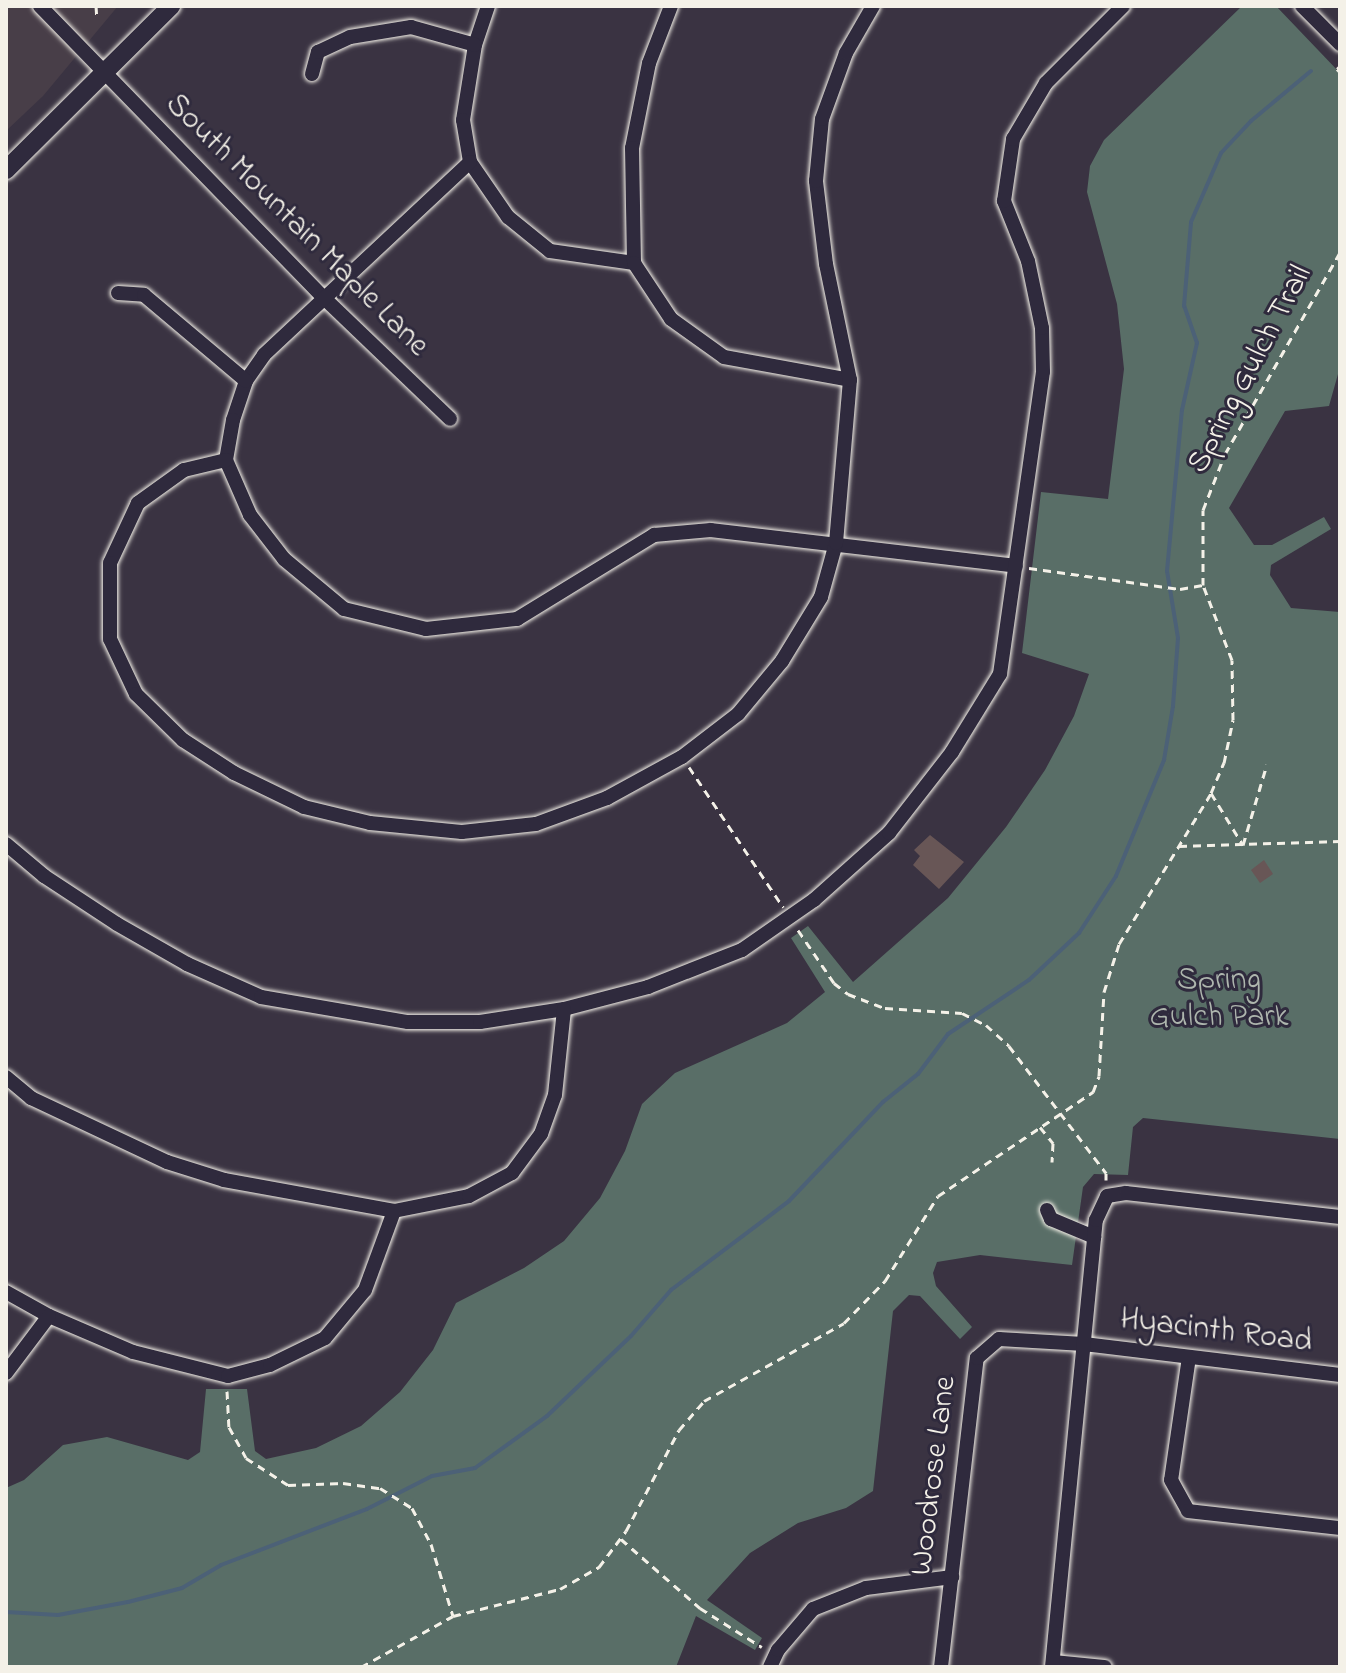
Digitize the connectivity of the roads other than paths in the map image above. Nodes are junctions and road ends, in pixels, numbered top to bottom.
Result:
1 (40, 6) edge
2 (171, 6) edge
3 (488, 6) edge
4 (671, 6) edge
5 (873, 6) edge
6 (1123, 6) edge
7 (1302, 6) edge
8 (1340, 44) edge
9 (475, 45) junction
10 (103, 72) junction
11 (312, 74) dead end
12 (470, 162) junction
13 (6, 170) edge
14 (634, 263) junction
15 (118, 293) dead end
16 (323, 297) junction
17 (850, 380) junction
18 (246, 381) junction
19 (450, 419) dead end
20 (226, 460) junction
21 (836, 543) junction
22 (1016, 566) junction
23 (6, 844) edge
24 (564, 1009) junction
25 (6, 1077) edge
26 (1047, 1210) dead end
27 (394, 1211) junction
28 (1340, 1217) edge
29 (1094, 1237) junction
30 (6, 1292) edge
31 (49, 1316) junction
32 (1084, 1344) junction
33 (1189, 1357) junction
34 (6, 1373) edge
35 (1340, 1375) edge
36 (1340, 1528) edge
37 (952, 1577) junction
38 (1053, 1664) edge
39 (770, 1667) edge
40 (941, 1667) edge
41 (1105, 1667) edge

1 - 10 street, South Mountain Maple Lane
2 - 10 main road
3 - 9 street
4 - 14 street
5 - 17 street
6 - 22 street
7 - 8 street
9 - 11 street
9 - 12 street
10 - 13 main road
10 - 16 street, South Mountain Maple Lane
12 - 14 street
12 - 16 street
14 - 17 street
15 - 18 street
16 - 18 street
16 - 19 street, South Mountain Maple Lane
17 - 21 street
18 - 20 street
20 - 21 street
20 - 21 street
21 - 22 street
22 - 24 street
23 - 24 street
24 - 27 street
25 - 27 street
26 - 29 street
27 - 31 street
28 - 29 street
29 - 32 street
30 - 31 street
31 - 34 street
32 - 33 street, Hyacinth Road
32 - 37 street, Woodrose Lane
32 - 38 street
33 - 35 street, Hyacinth Road
33 - 36 street
37 - 39 street
37 - 40 street, Woodrose Lane
38 - 41 street

